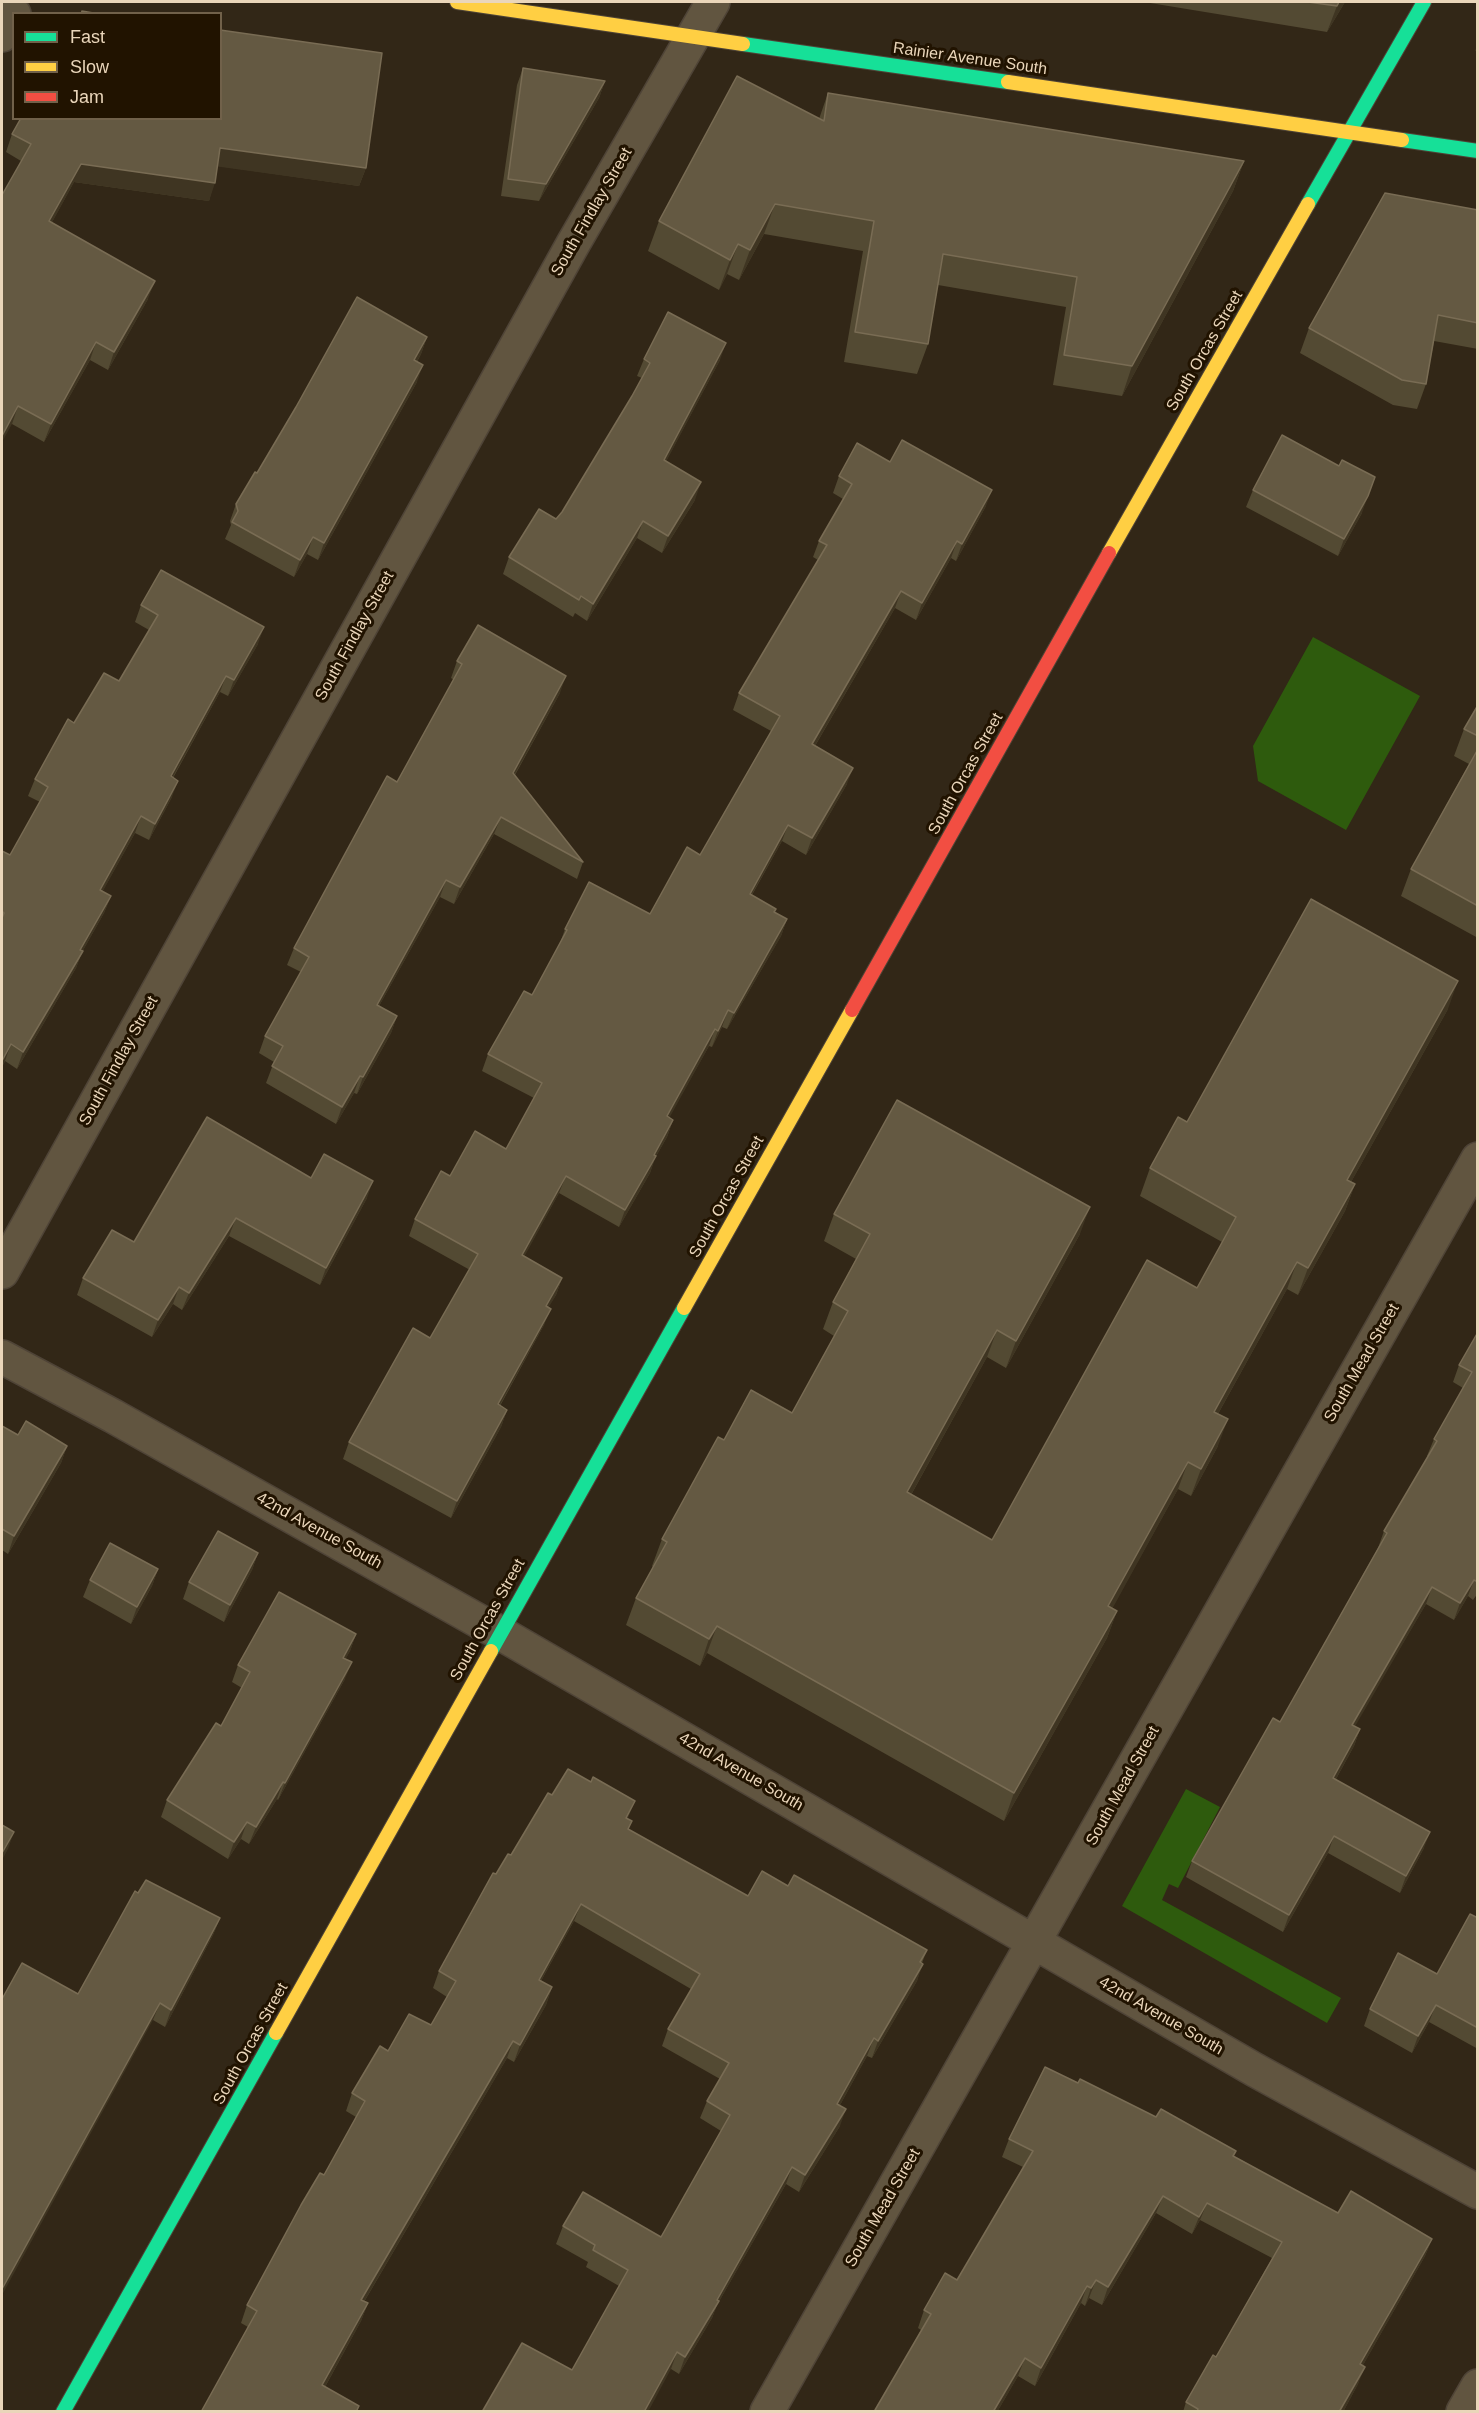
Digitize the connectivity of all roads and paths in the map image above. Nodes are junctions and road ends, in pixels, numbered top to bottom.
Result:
1 (457, 2) edge
2 (712, 2) edge
3 (1424, 2) edge
4 (12, 18) edge
5 (2, 35) edge
6 (693, 36) junction
7 (1349, 131) junction
8 (1478, 151) edge
9 (1478, 1159) edge
10 (2, 1272) edge
11 (2, 1357) edge
12 (500, 1633) junction
13 (1034, 1943) junction
14 (1478, 2192) edge
15 (1478, 2386) edge
16 (63, 2412) edge
17 (767, 2412) edge
18 (1463, 2412) edge

1 - 6 street, Rainier Avenue South
2 - 6 street, South Findlay Street
3 - 7 street, South Orcas Street
4 - 5 street
6 - 7 street, Rainier Avenue South
6 - 10 street, South Findlay Street
7 - 8 street, Rainier Avenue South
7 - 12 street, South Orcas Street
9 - 13 street, South Mead Street
11 - 12 street, 42nd Avenue South
12 - 13 street, 42nd Avenue South
12 - 16 street, South Orcas Street
13 - 14 street, 42nd Avenue South
13 - 17 street, South Mead Street
15 - 18 street

